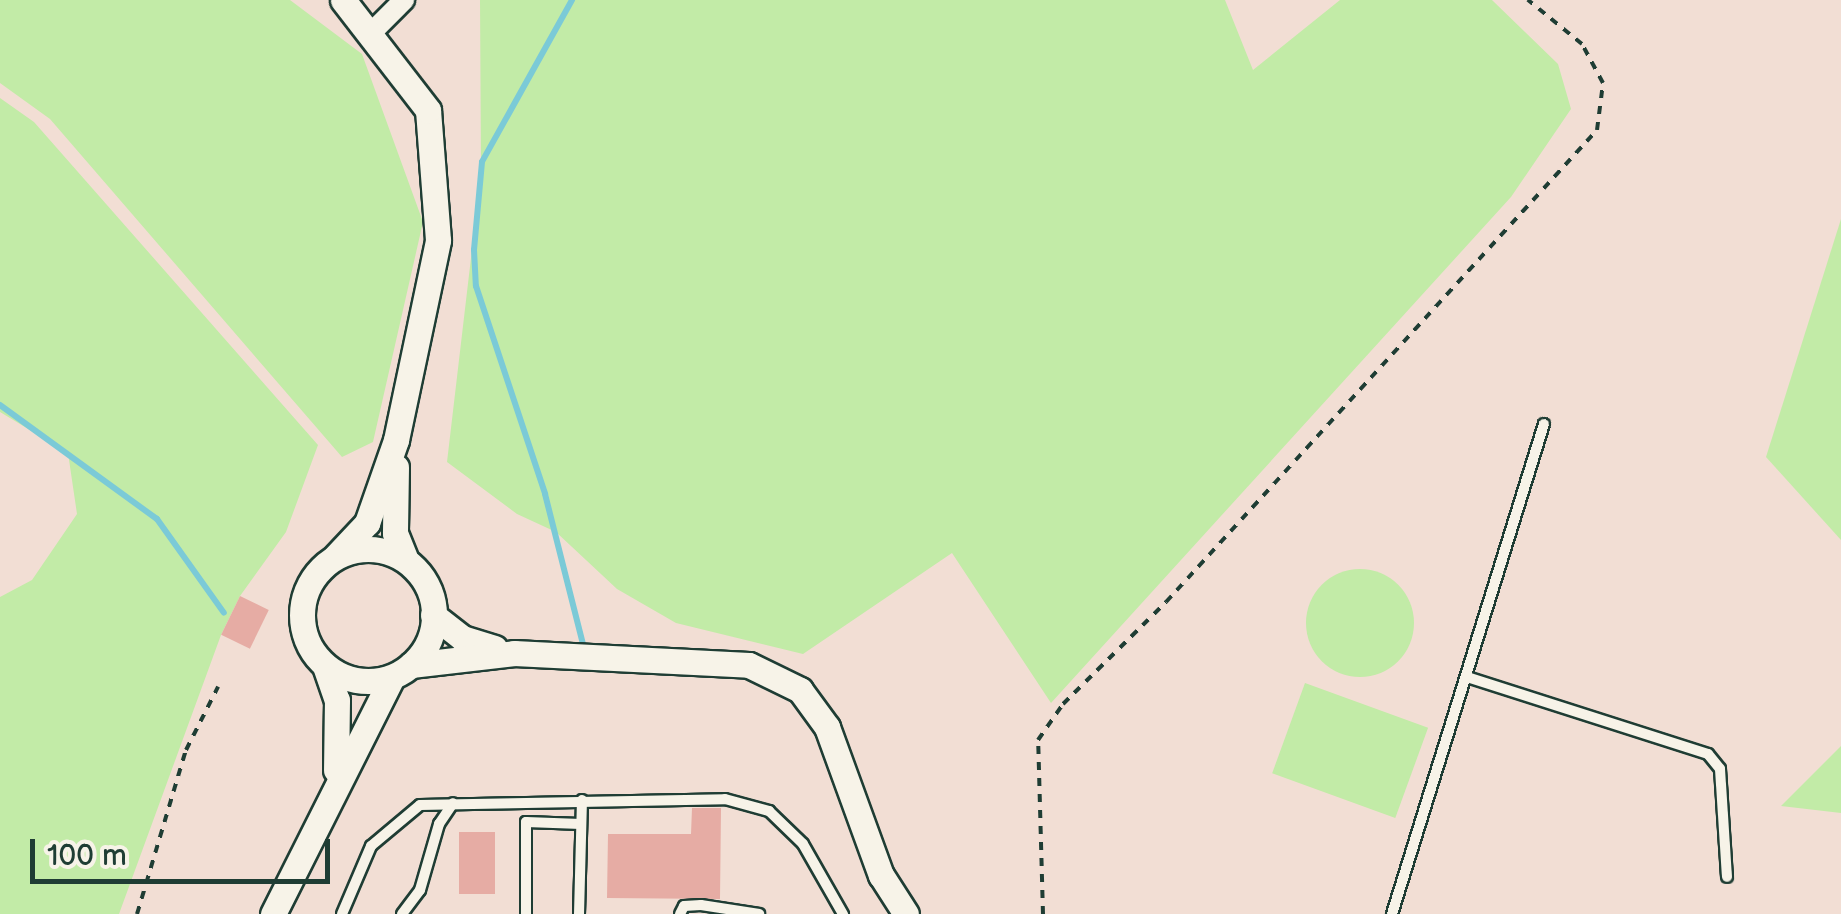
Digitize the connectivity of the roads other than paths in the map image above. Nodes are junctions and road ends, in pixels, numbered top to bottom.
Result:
1 (343, 0) edge
2 (404, 0) edge
3 (371, 34) junction
4 (1544, 424) dead end
5 (396, 440) junction
6 (335, 557) junction
7 (406, 560) junction
8 (433, 614) junction
9 (514, 653) junction
10 (325, 666) junction
11 (402, 671) junction
12 (1467, 677) junction
13 (335, 780) junction
14 (582, 800) junction
15 (454, 802) junction
16 (581, 824) junction
17 (1726, 877) dead end
18 (273, 914) edge
19 (342, 914) edge
20 (402, 914) edge
21 (526, 914) edge
22 (580, 914) edge
23 (680, 914) edge
24 (758, 914) edge
25 (843, 914) edge
26 (906, 914) edge
27 (1392, 914) edge

1 - 3 street
2 - 3 street
3 - 5 street
4 - 12 lane
5 - 6 street
5 - 7 street
6 - 7 street
6 - 10 street
7 - 8 street
8 - 9 street
8 - 11 street
9 - 11 street
9 - 26 street
10 - 11 street
10 - 13 street
11 - 13 street
12 - 17 lane
12 - 27 lane
13 - 18 street
14 - 15 lane
14 - 16 lane
14 - 25 lane
15 - 19 lane
15 - 20 lane
16 - 21 lane
16 - 22 lane
23 - 24 lane

